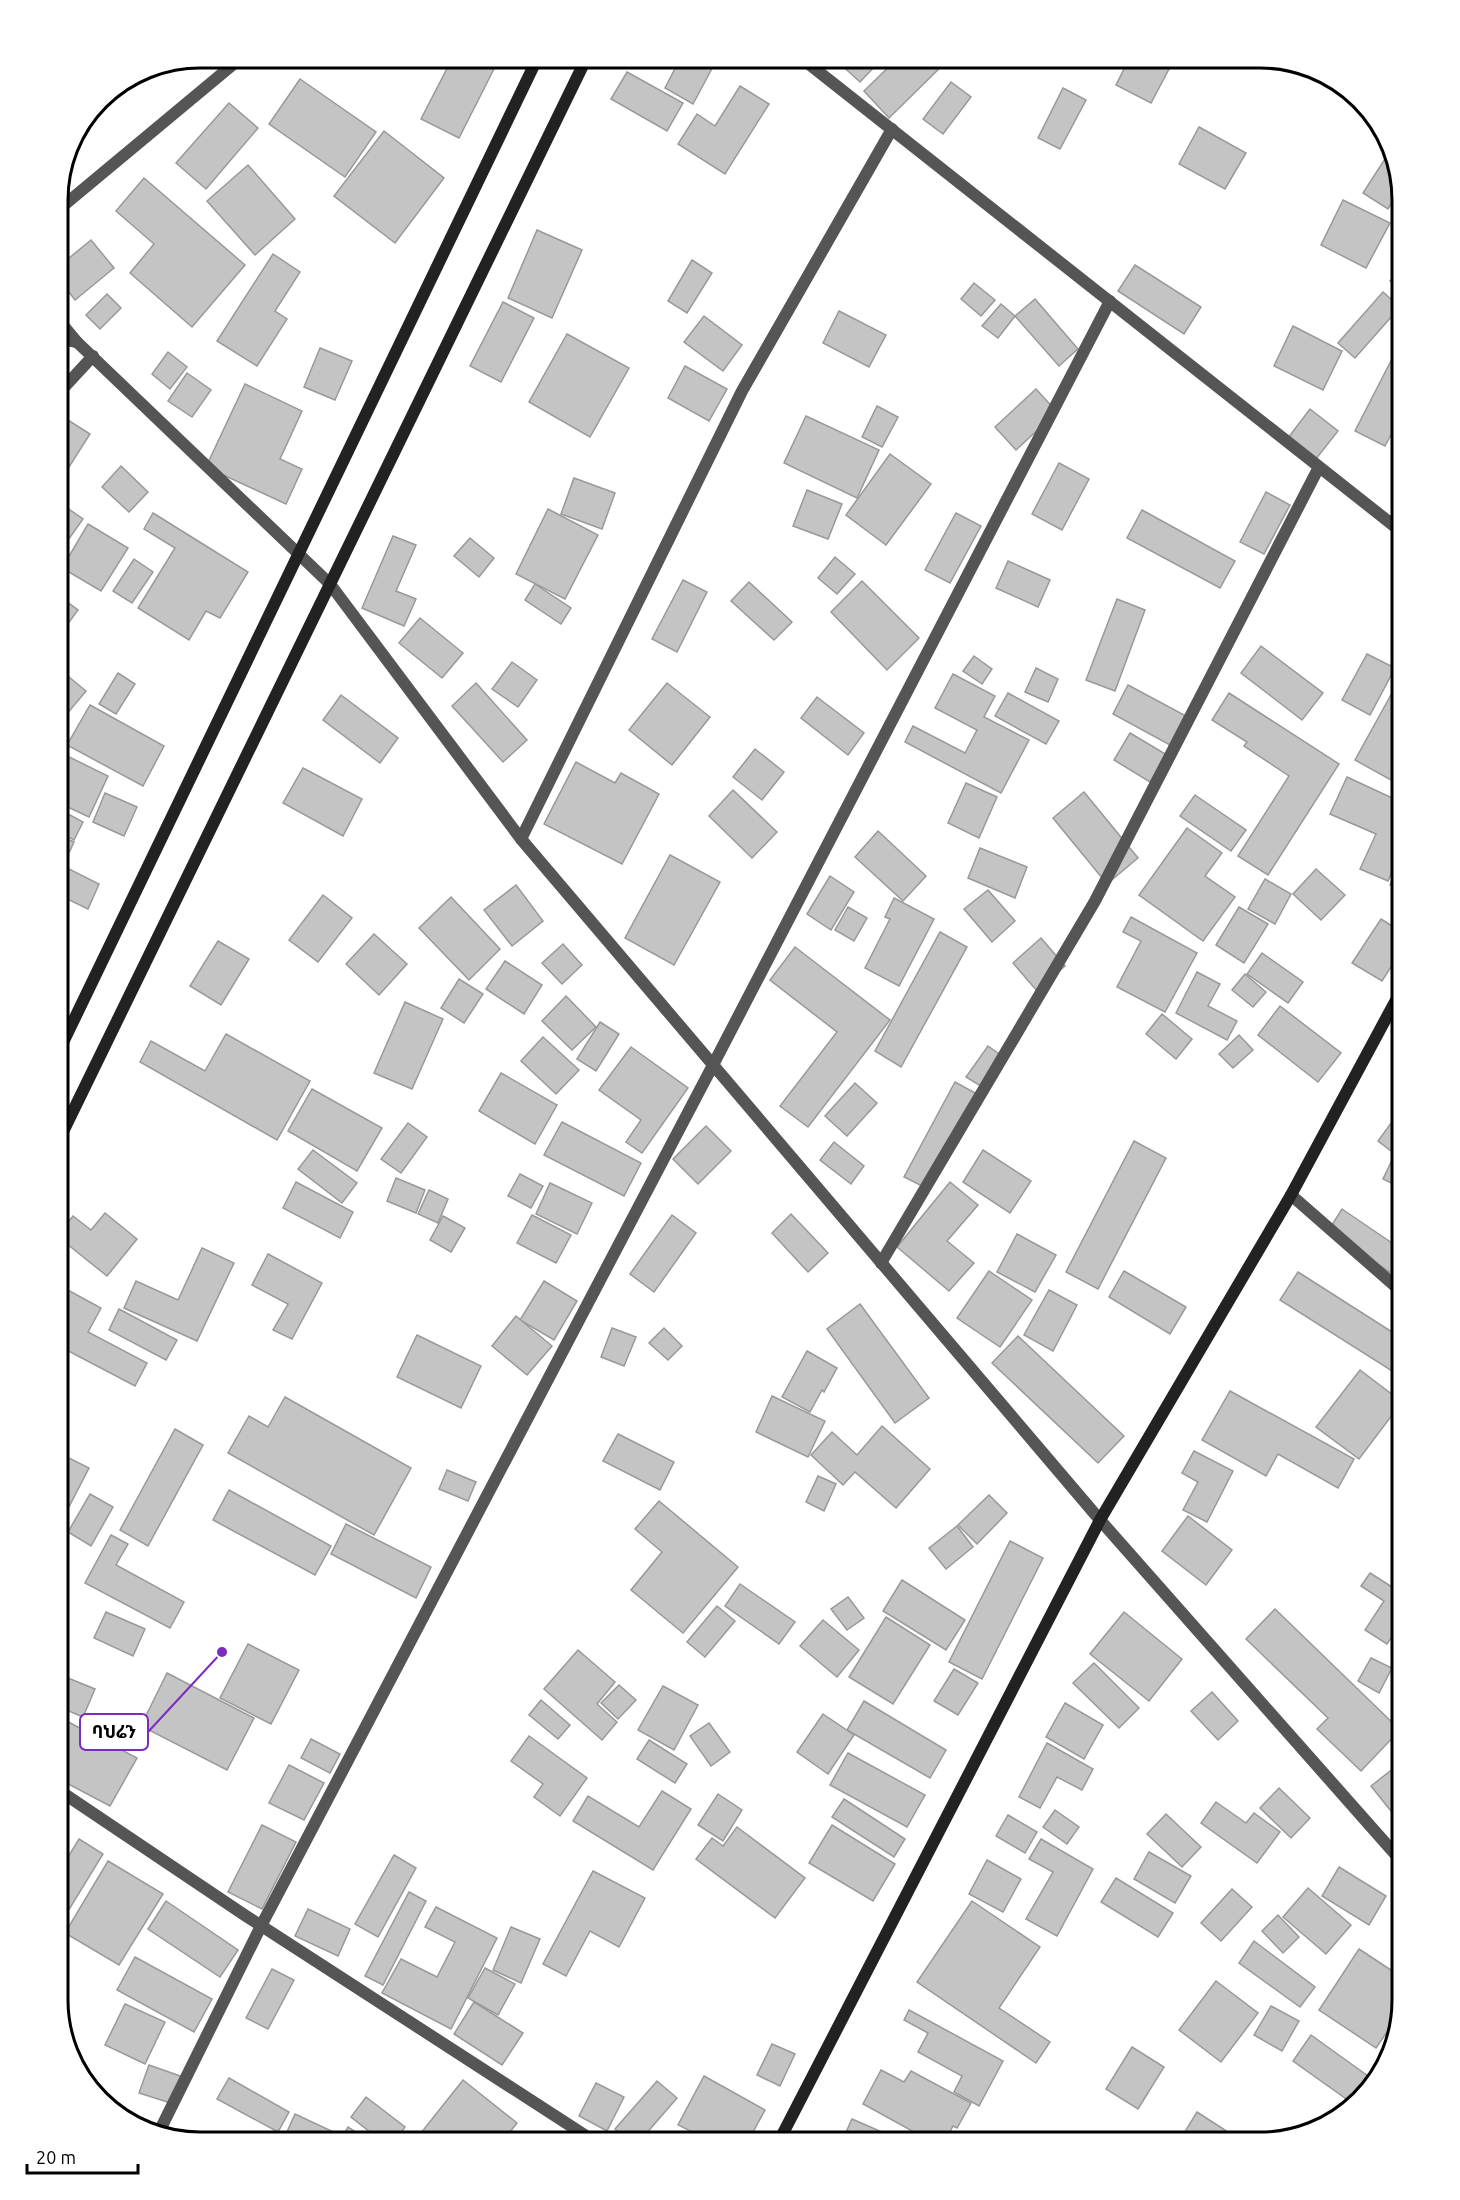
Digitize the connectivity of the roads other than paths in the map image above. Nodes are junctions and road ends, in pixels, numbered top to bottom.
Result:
1 (229, 68) edge
2 (533, 68) edge
3 (582, 68) edge
4 (814, 68) edge
5 (892, 129) junction
6 (68, 203) edge
7 (1110, 302) junction
8 (68, 331) edge
9 (68, 340) edge
10 (77, 342) junction
11 (93, 356) junction
12 (68, 383) edge
13 (1318, 467) junction
14 (1392, 524) edge
15 (298, 555) junction
16 (330, 584) junction
17 (521, 839) junction
18 (1392, 1007) edge
19 (68, 1032) edge
20 (713, 1065) junction
21 (68, 1121) edge
22 (1291, 1195) junction
23 (881, 1263) junction
24 (1392, 1283) edge
25 (1100, 1520) junction
26 (68, 1796) edge
27 (1392, 1851) edge
28 (261, 1926) junction
29 (162, 2126) edge
30 (580, 2132) edge
31 (784, 2132) edge

1 - 6 street
2 - 15 main road
3 - 16 main road
4 - 5 street
5 - 7 street
5 - 17 street
7 - 13 street
7 - 20 street
8 - 10 street
9 - 10 street
10 - 11 street
11 - 12 street
11 - 15 street
13 - 14 street
13 - 23 street
15 - 16 street
15 - 19 main road
16 - 17 street
16 - 21 main road
17 - 20 street
18 - 22 main road
20 - 23 street
20 - 28 street
22 - 24 street
22 - 25 main road
23 - 25 street
25 - 27 street
25 - 31 main road
26 - 28 street
28 - 29 street
28 - 30 street

